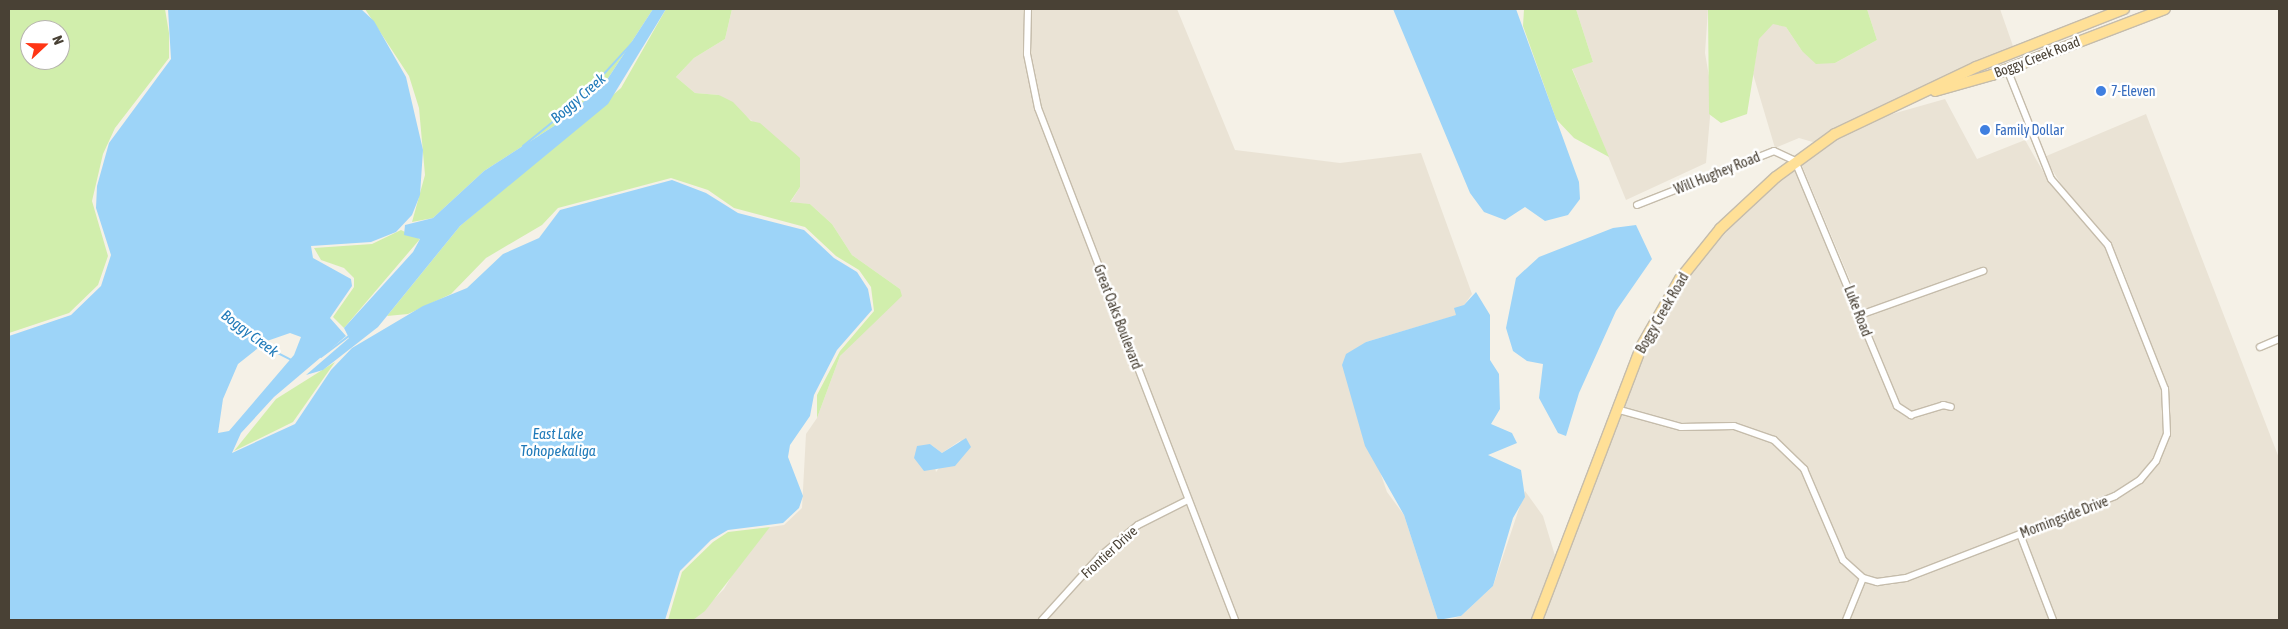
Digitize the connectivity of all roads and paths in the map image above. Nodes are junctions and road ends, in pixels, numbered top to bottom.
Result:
1 (1028, 9) edge
2 (2126, 9) edge
3 (2165, 9) edge
4 (2110, 11) edge
5 (2132, 22) junction
6 (2116, 26) junction
7 (2016, 51) junction
8 (1990, 61) junction
9 (2006, 69) junction
10 (1907, 99) junction
11 (1795, 161) junction
12 (1637, 205) dead end
13 (1983, 271) dead end
14 (1860, 315) junction
15 (2279, 339) edge
16 (2260, 347) dead end
17 (1952, 407) dead end
18 (1615, 408) junction
19 (1188, 500) junction
20 (2020, 534) junction
21 (1863, 578) junction
22 (1042, 620) edge
23 (1235, 620) edge
24 (1538, 620) edge
25 (1846, 620) edge
26 (2053, 620) edge

1 - 19 street, Great Oaks Boulevard
2 - 4 main road, Boggy Creek Road
2 - 5 main road
3 - 5 main road, Boggy Creek Road
4 - 6 main road
4 - 7 main road, Boggy Creek Road
5 - 6 main road, Boggy Creek Road
6 - 9 main road, Boggy Creek Road
7 - 8 main road, Boggy Creek Road
7 - 9 main road
8 - 9 main road
8 - 10 main road, Boggy Creek Road
9 - 10 main road, Boggy Creek Road
9 - 20 street, Morningside Drive
10 - 11 main road, Boggy Creek Road
11 - 12 street, Will Hughey Road
11 - 14 street, Luke Road
11 - 18 main road, Boggy Creek Road
13 - 14 street
14 - 17 street, Luke Road
15 - 16 street
18 - 21 street
18 - 24 main road, Boggy Creek Road
19 - 22 street, Frontier Drive
19 - 23 street, Great Oaks Boulevard
20 - 21 street, Morningside Drive
20 - 26 street
21 - 25 street

